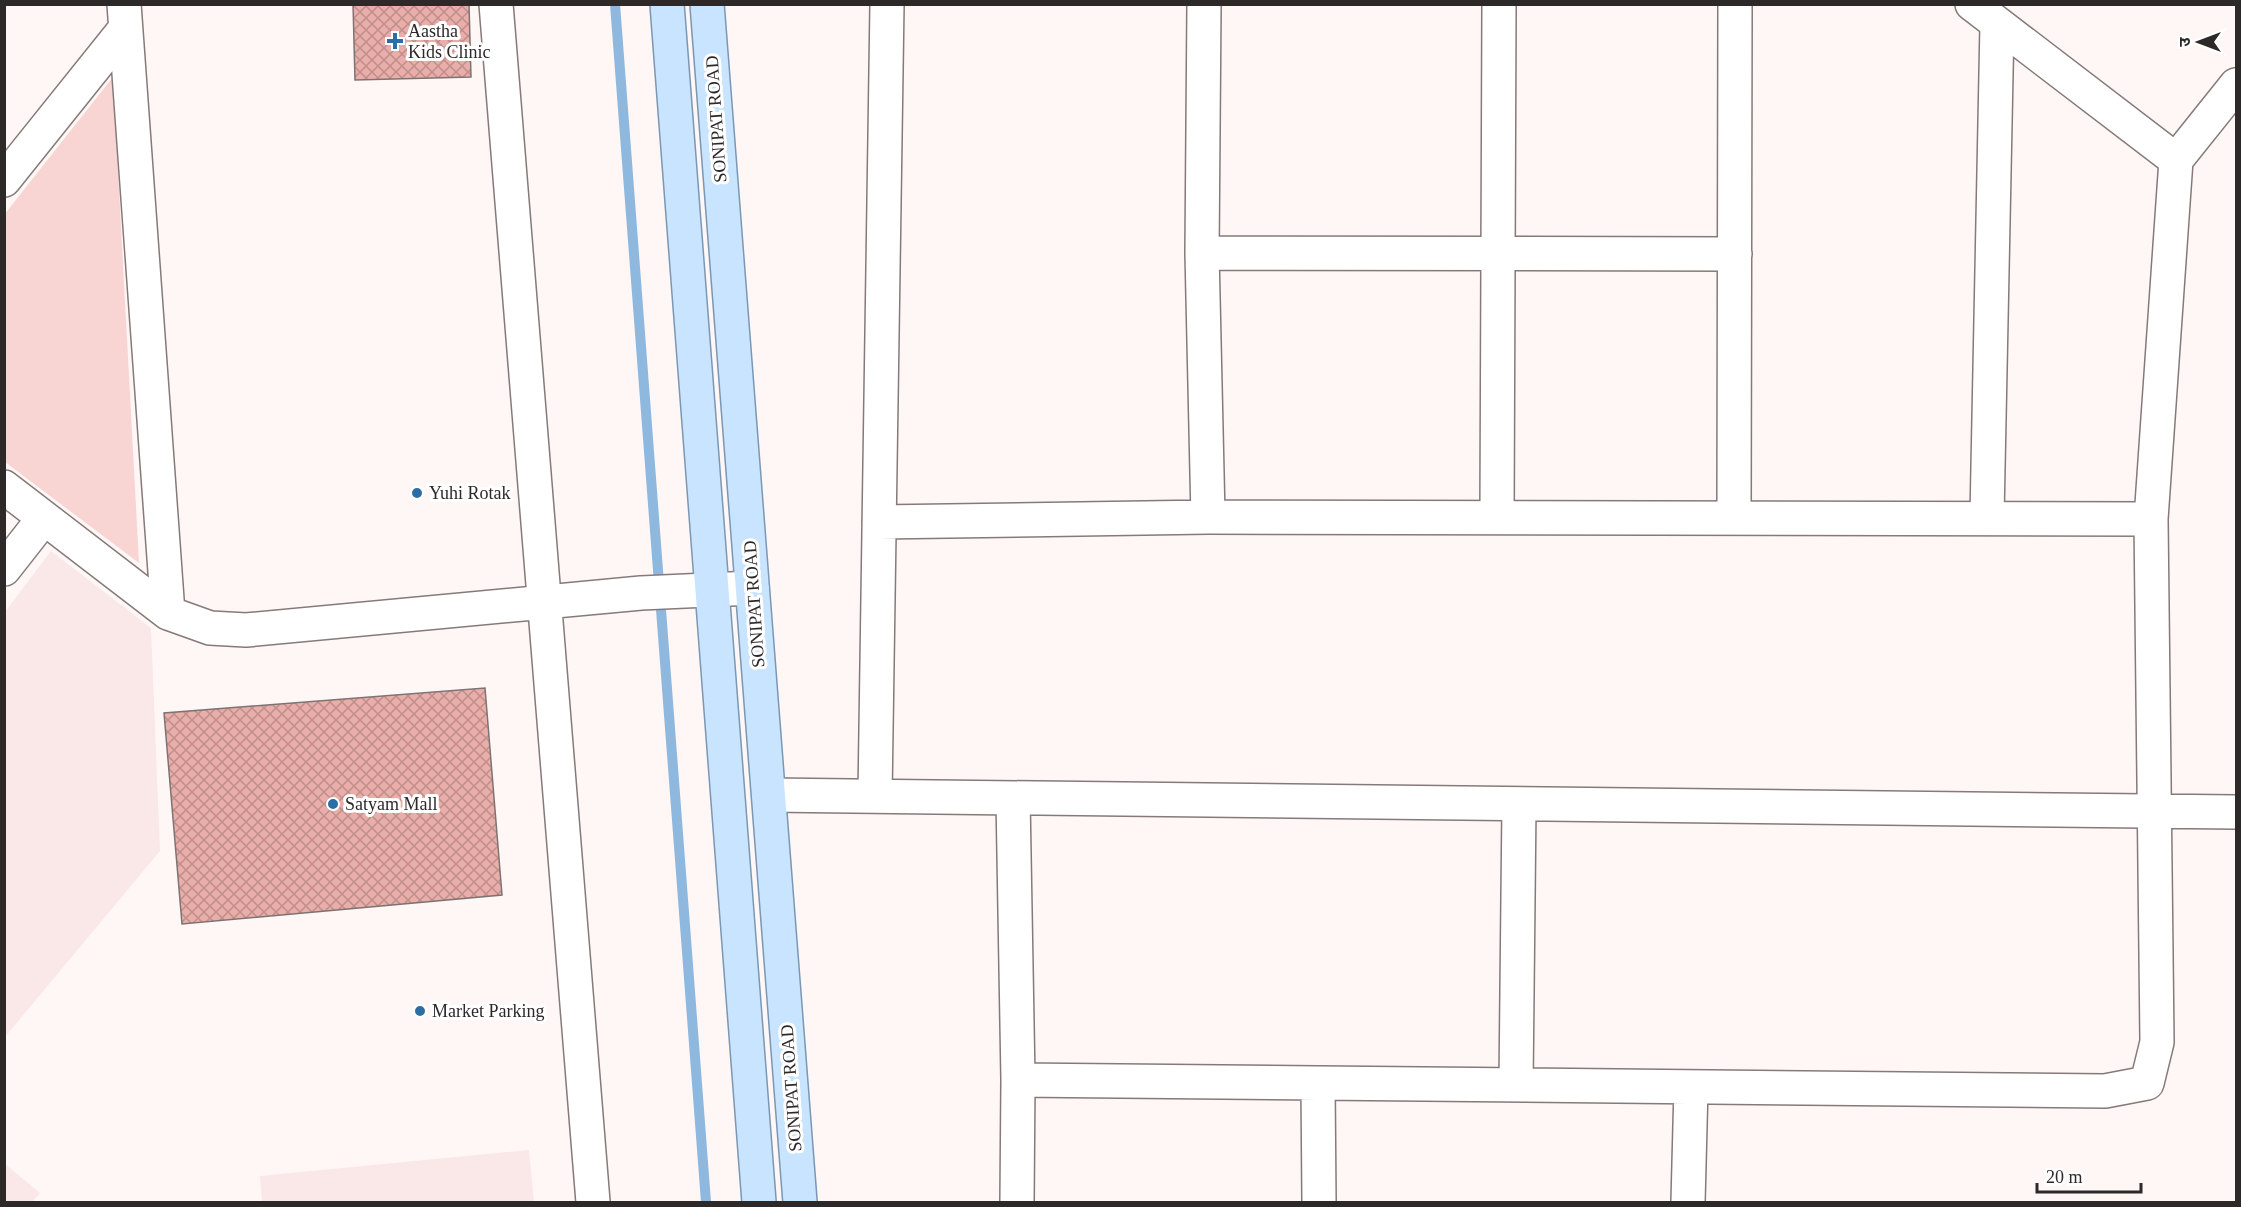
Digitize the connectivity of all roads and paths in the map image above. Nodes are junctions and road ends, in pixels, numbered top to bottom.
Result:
1 (496, 4) edge
2 (667, 4) edge
3 (707, 4) edge
4 (887, 4) edge
5 (1204, 4) edge
6 (1499, 4) edge
7 (1735, 4) edge
8 (1984, 14) edge
9 (124, 17) edge
10 (2236, 85) edge
11 (2176, 160) junction
12 (4, 180) edge
13 (1202, 253) junction
14 (1497, 253) junction
15 (1735, 254) junction
16 (4, 487) edge
17 (1208, 517) junction
18 (1497, 517) junction
19 (1987, 517) junction
20 (44, 518) junction
21 (1734, 518) junction
22 (2151, 519) junction
23 (879, 522) junction
24 (4, 569) edge
25 (752, 588) junction
26 (697, 590) junction
27 (545, 601) junction
28 (168, 613) junction
29 (769, 795) junction
30 (875, 796) junction
31 (1013, 798) junction
32 (1519, 804) junction
33 (2155, 812) junction
34 (2236, 812) edge
35 (1018, 1080) junction
36 (1318, 1083) junction
37 (1516, 1085) junction
38 (1691, 1087) junction
39 (593, 1203) edge
40 (759, 1203) edge
41 (800, 1203) edge
42 (1017, 1203) edge
43 (1319, 1203) edge
44 (1688, 1203) edge

1 - 27 street
2 - 26 main road
3 - 25 main road, SONIPAT ROAD
4 - 23 street
5 - 13 street
6 - 14 street
7 - 15 street
8 - 11 street
8 - 19 street
9 - 12 street
9 - 28 street
10 - 11 street
11 - 22 street
13 - 14 street
13 - 17 street
14 - 15 street
14 - 18 street
15 - 21 street
16 - 20 street
17 - 18 street
17 - 23 street
18 - 21 street
19 - 21 street
19 - 22 street
20 - 24 street
20 - 28 street
22 - 33 street
23 - 30 street
25 - 26 street
25 - 29 main road, SONIPAT ROAD
26 - 27 street
26 - 40 main road
27 - 28 street
27 - 39 street
29 - 30 street
29 - 41 main road, SONIPAT ROAD
30 - 31 street
31 - 32 street
31 - 35 street
32 - 33 street
32 - 37 street
33 - 34 street
33 - 38 street
35 - 36 street
35 - 42 street
36 - 37 street
36 - 43 street
37 - 38 street
38 - 44 street

